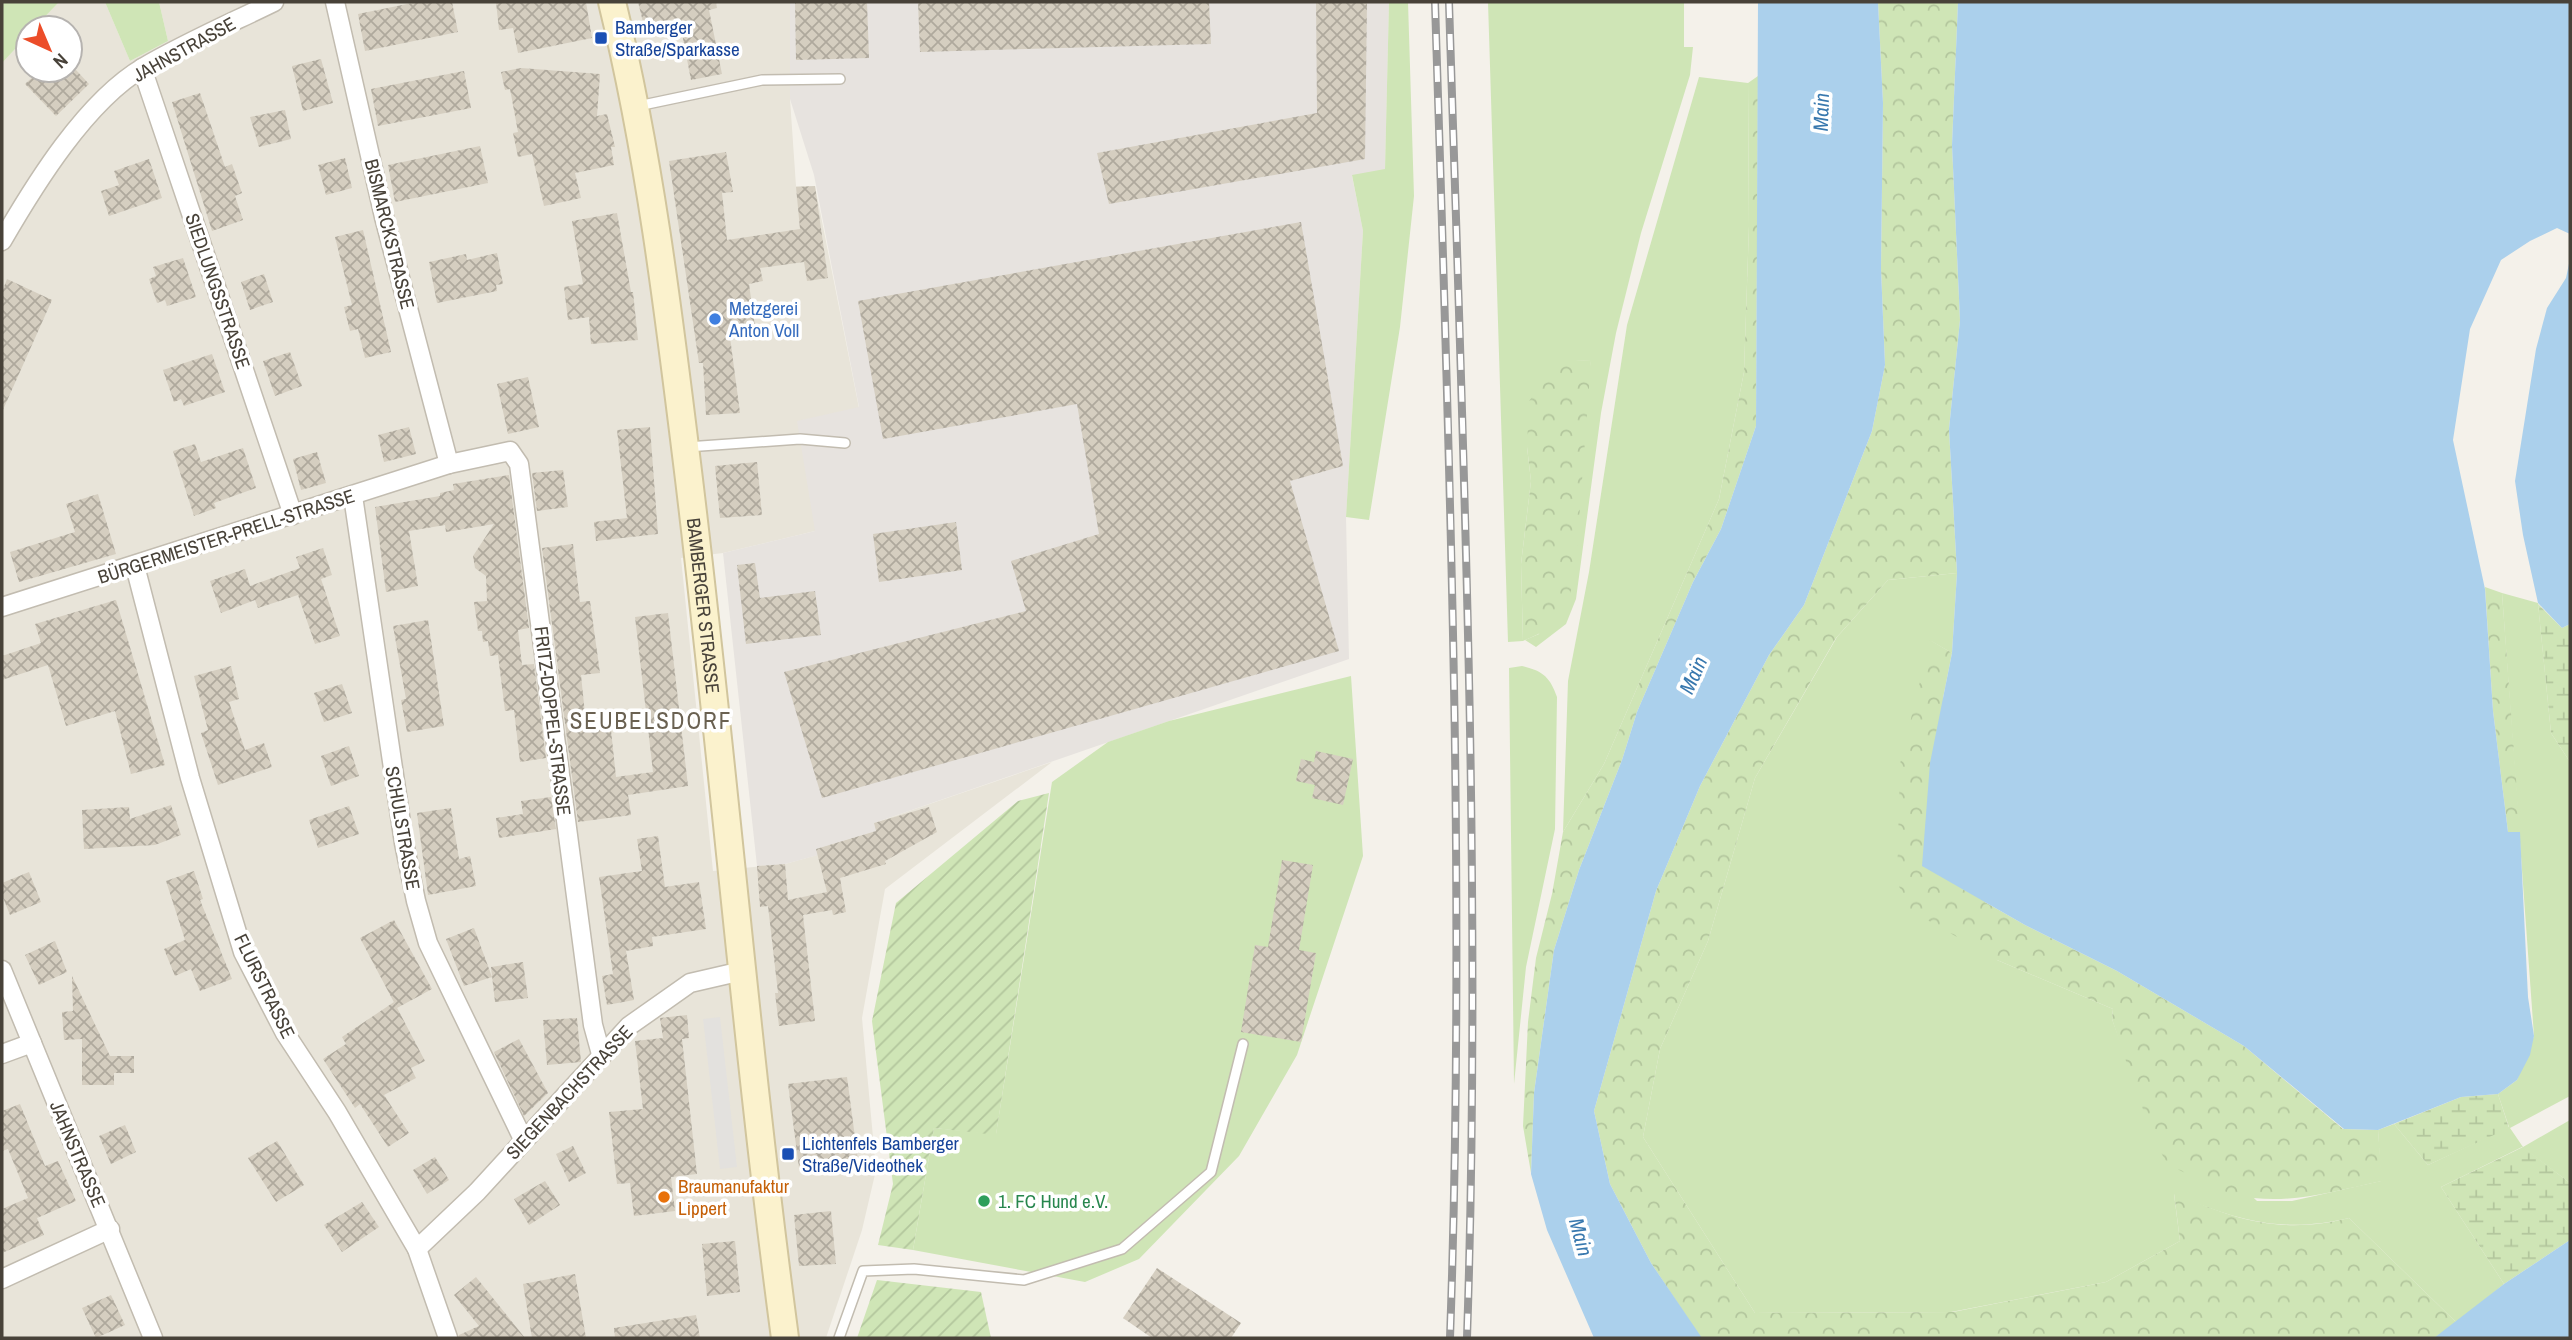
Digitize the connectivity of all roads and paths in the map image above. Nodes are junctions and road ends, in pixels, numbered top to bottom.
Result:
1 (274, 2) edge
2 (335, 2) edge
3 (612, 2) edge
4 (142, 68) junction
5 (840, 79) dead end
6 (635, 107) junction
7 (2, 241) edge
8 (845, 443) dead end
9 (685, 447) junction
10 (449, 464) junction
11 (353, 496) junction
12 (293, 515) junction
13 (135, 566) junction
14 (2, 607) edge
15 (2, 970) edge
16 (743, 971) junction
17 (32, 1044) junction
18 (1243, 1044) dead end
19 (2, 1054) edge
20 (601, 1054) junction
21 (523, 1139) junction
22 (110, 1229) junction
23 (417, 1249) junction
24 (2, 1279) edge
25 (153, 1338) edge
26 (448, 1338) edge
27 (785, 1338) edge
28 (839, 1338) edge

1 - 4 street, JAHNSTRASSE
2 - 10 street, BISMARCKSTRASSE
3 - 6 street, BAMBERGER STRASSE
4 - 7 street, JAHNSTRASSE
4 - 12 street, SIEDLUNGSSTRASSE
5 - 6 lane
6 - 9 street, BAMBERGER STRASSE
8 - 9 lane
9 - 16 street, BAMBERGER STRASSE
10 - 11 street, BÜRGERMEISTER-PRELL-STRASSE
10 - 20 street, FRITZ-DOPPEL-STRASSE
11 - 12 street, BÜRGERMEISTER-PRELL-STRASSE
11 - 21 street, SCHULSTRASSE
12 - 13 street, BÜRGERMEISTER-PRELL-STRASSE
13 - 14 street, BÜRGERMEISTER-PRELL-STRASSE
13 - 23 street, FLURSTRASSE
15 - 17 street, JAHNSTRASSE
16 - 20 street, SIEGENBACHSTRASSE
16 - 27 street, BAMBERGER STRASSE
17 - 19 street
17 - 22 street, JAHNSTRASSE
18 - 28 lane
20 - 21 street, SIEGENBACHSTRASSE
21 - 23 street, SIEGENBACHSTRASSE
22 - 24 street
22 - 25 street, JAHNSTRASSE
23 - 26 street, FLURSTRASSE

